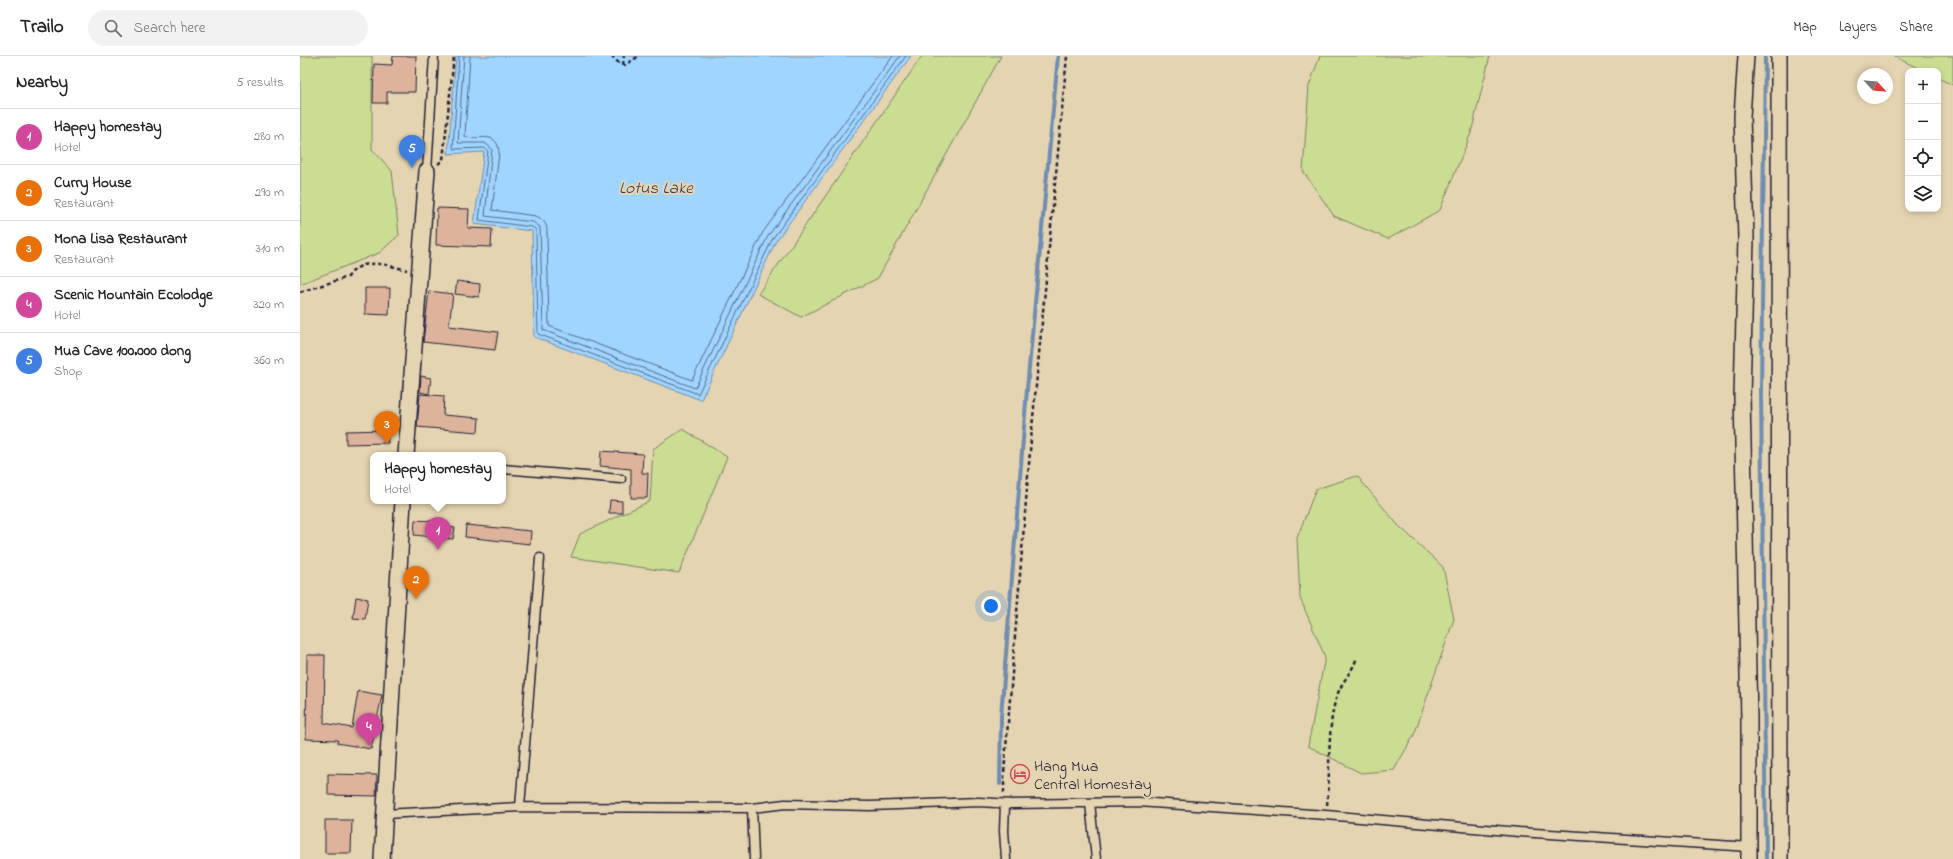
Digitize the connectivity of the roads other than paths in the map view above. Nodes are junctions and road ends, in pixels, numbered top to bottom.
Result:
1 (434, 56) edge
2 (1746, 56) edge
3 (1779, 56) edge
4 (427, 171) joint
5 (406, 452) edge
6 (506, 469) edge
7 (621, 479) dead end
8 (403, 504) edge
9 (540, 558) dead end
10 (1090, 803) junction
11 (1005, 804) junction
12 (520, 807) junction
13 (752, 808) junction
14 (384, 814) junction
15 (1750, 853) edge
16 (382, 859) edge
17 (754, 859) edge
18 (1006, 859) edge
19 (1096, 859) edge
20 (1780, 859) edge

1 - 4 lane
2 - 15 street
3 - 20 street
4 - 5 street
6 - 7 lane
8 - 14 street
9 - 12 lane
10 - 11 lane
10 - 15 lane
10 - 19 lane
11 - 13 lane
11 - 18 lane
12 - 13 lane
12 - 14 lane
13 - 17 lane
14 - 16 street

